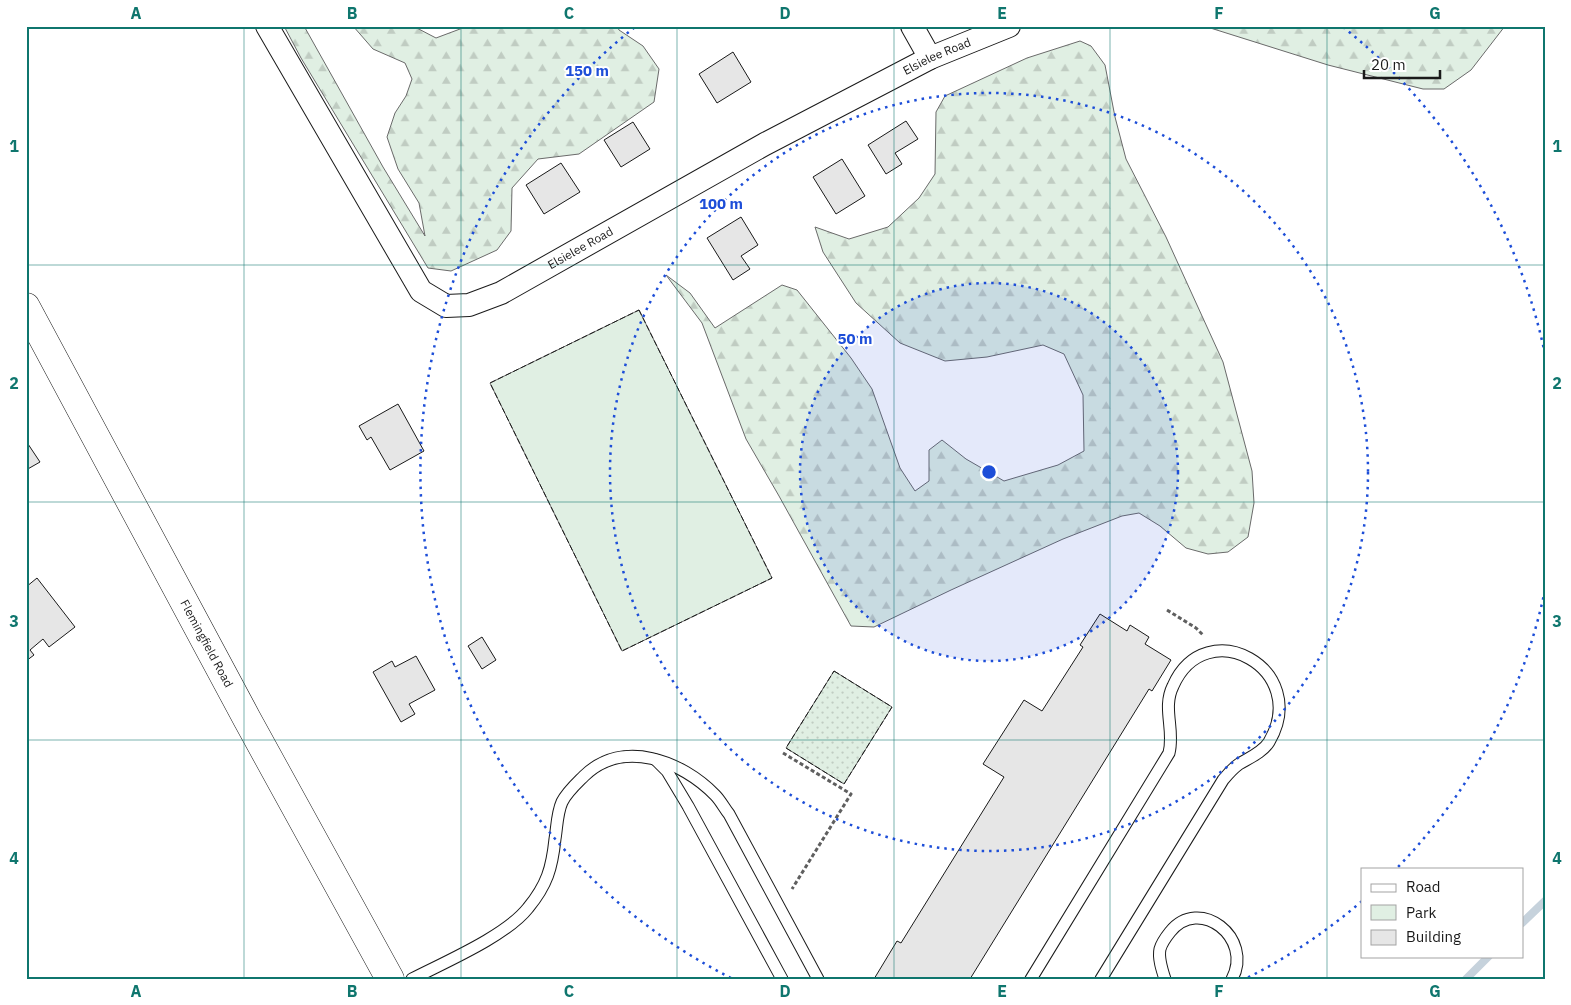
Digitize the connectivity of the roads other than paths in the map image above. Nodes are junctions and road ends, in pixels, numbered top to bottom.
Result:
1 (267, 26) edge
2 (912, 26) edge
3 (1009, 26) edge
4 (930, 58) junction
5 (26, 308) edge
6 (655, 758) junction
7 (390, 979) edge
8 (412, 979) edge
9 (782, 979) edge
10 (818, 979) edge
11 (1031, 979) edge
12 (1101, 979) edge
13 (1165, 979) edge
14 (1232, 979) edge

1 - 4 street, Elsielee Road
2 - 4 street
3 - 4 street, Elsielee Road
5 - 7 street, Flemingfield Road
6 - 8 lane
6 - 9 lane
6 - 10 lane
11 - 12 lane
13 - 14 lane

